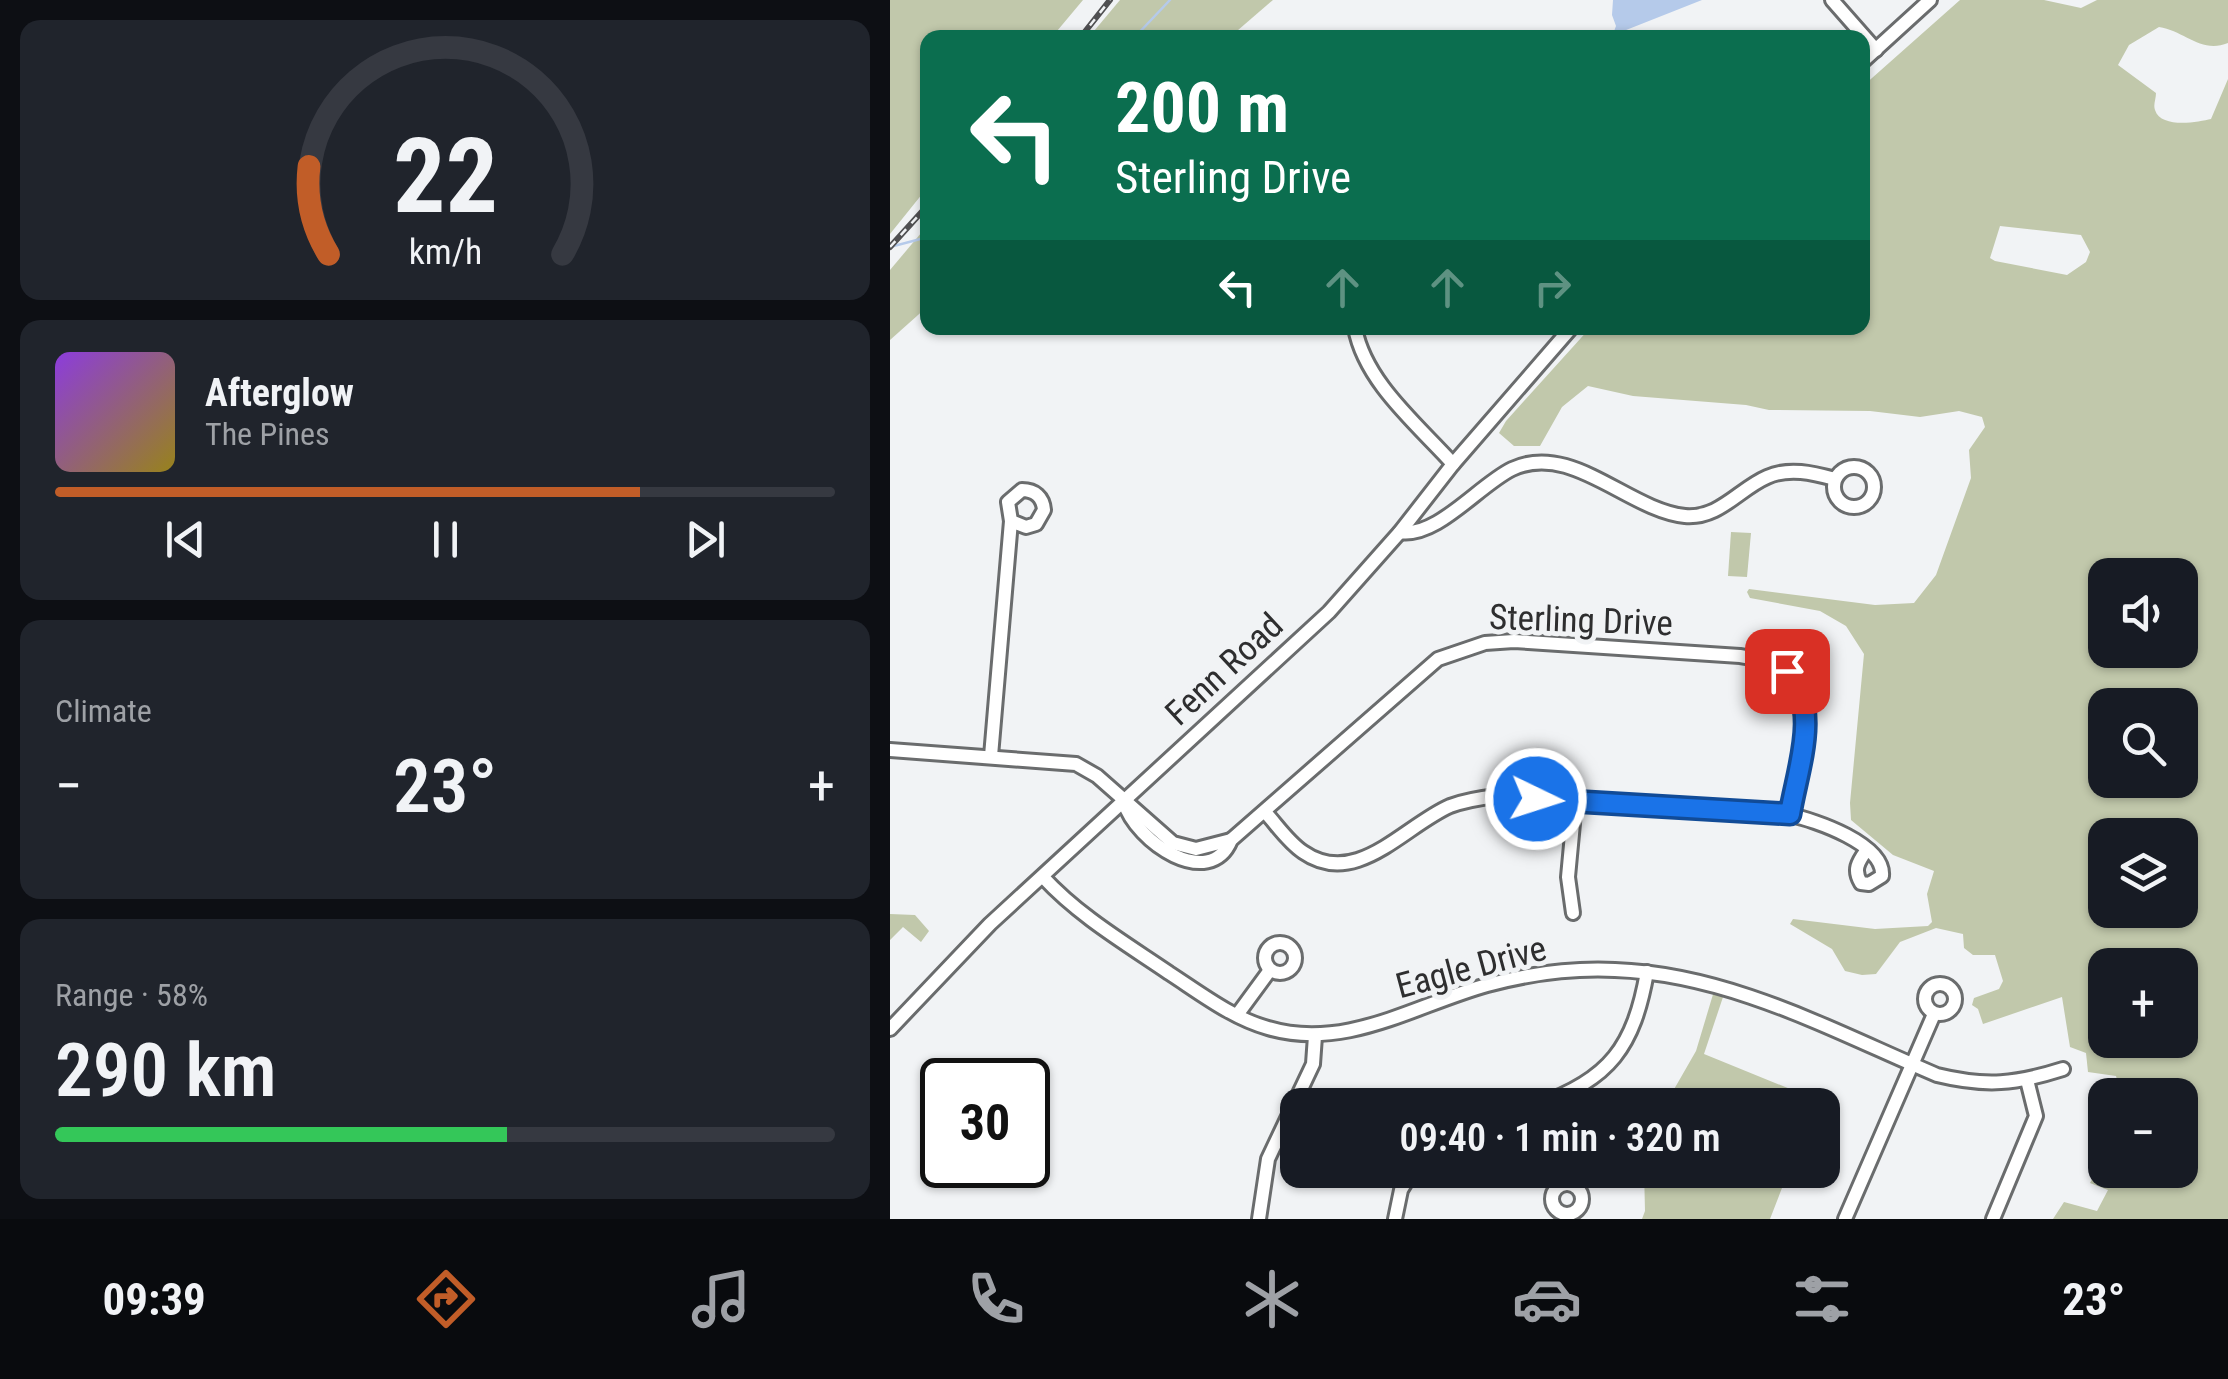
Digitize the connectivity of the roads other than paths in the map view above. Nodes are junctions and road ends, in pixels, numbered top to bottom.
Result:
1 (1832, 0) edge
2 (1930, 0) edge
3 (1858, 30) edge
4 (1870, 43) edge
5 (1876, 50) junction
6 (1870, 55) edge
7 (1356, 335) edge
8 (1565, 335) edge
9 (1453, 464) junction
10 (1835, 479) dead end
11 (1423, 503) junction
12 (1443, 518) junction
13 (1011, 520) dead end
14 (1400, 532) junction
15 (890, 750) edge
16 (991, 756) junction
17 (1124, 802) junction
18 (1575, 802) junction
19 (1264, 812) junction
20 (1790, 814) junction
21 (1866, 850) dead end
22 (1043, 877) junction
23 (1573, 913) dead end
24 (1270, 970) dead end
25 (1647, 972) junction
26 (1934, 1014) dead end
27 (1236, 1015) junction
28 (890, 1029) edge
29 (1315, 1036) junction
30 (1911, 1064) junction
31 (2063, 1069) dead end
32 (2027, 1080) junction
33 (1578, 1088) edge
34 (1402, 1188) edge
35 (1259, 1219) edge
36 (1396, 1219) edge
37 (1845, 1219) edge
38 (1993, 1219) edge

1 - 3 street
2 - 5 street
4 - 5 street
5 - 6 street
7 - 9 street
8 - 9 street, Fenn Road
9 - 11 street, Fenn Road
10 - 12 street
11 - 12 street
11 - 14 street, Fenn Road
12 - 14 street
13 - 16 street
14 - 17 street, Fenn Road
15 - 16 street, Sterling Drive
16 - 17 street, Sterling Drive
17 - 19 street, Sterling Drive
17 - 22 street, Fenn Road
18 - 19 street
18 - 20 street
18 - 23 street
19 - 20 street, Sterling Drive
20 - 21 street
22 - 27 street, Eagle Drive
22 - 28 street, Fenn Road
24 - 27 street
25 - 29 street, Eagle Drive
25 - 30 street, Eagle Drive
25 - 33 street
26 - 30 street
27 - 29 street, Eagle Drive
29 - 35 street
30 - 32 street, Eagle Drive
30 - 37 street
31 - 32 street, Eagle Drive
32 - 38 street
34 - 36 street

